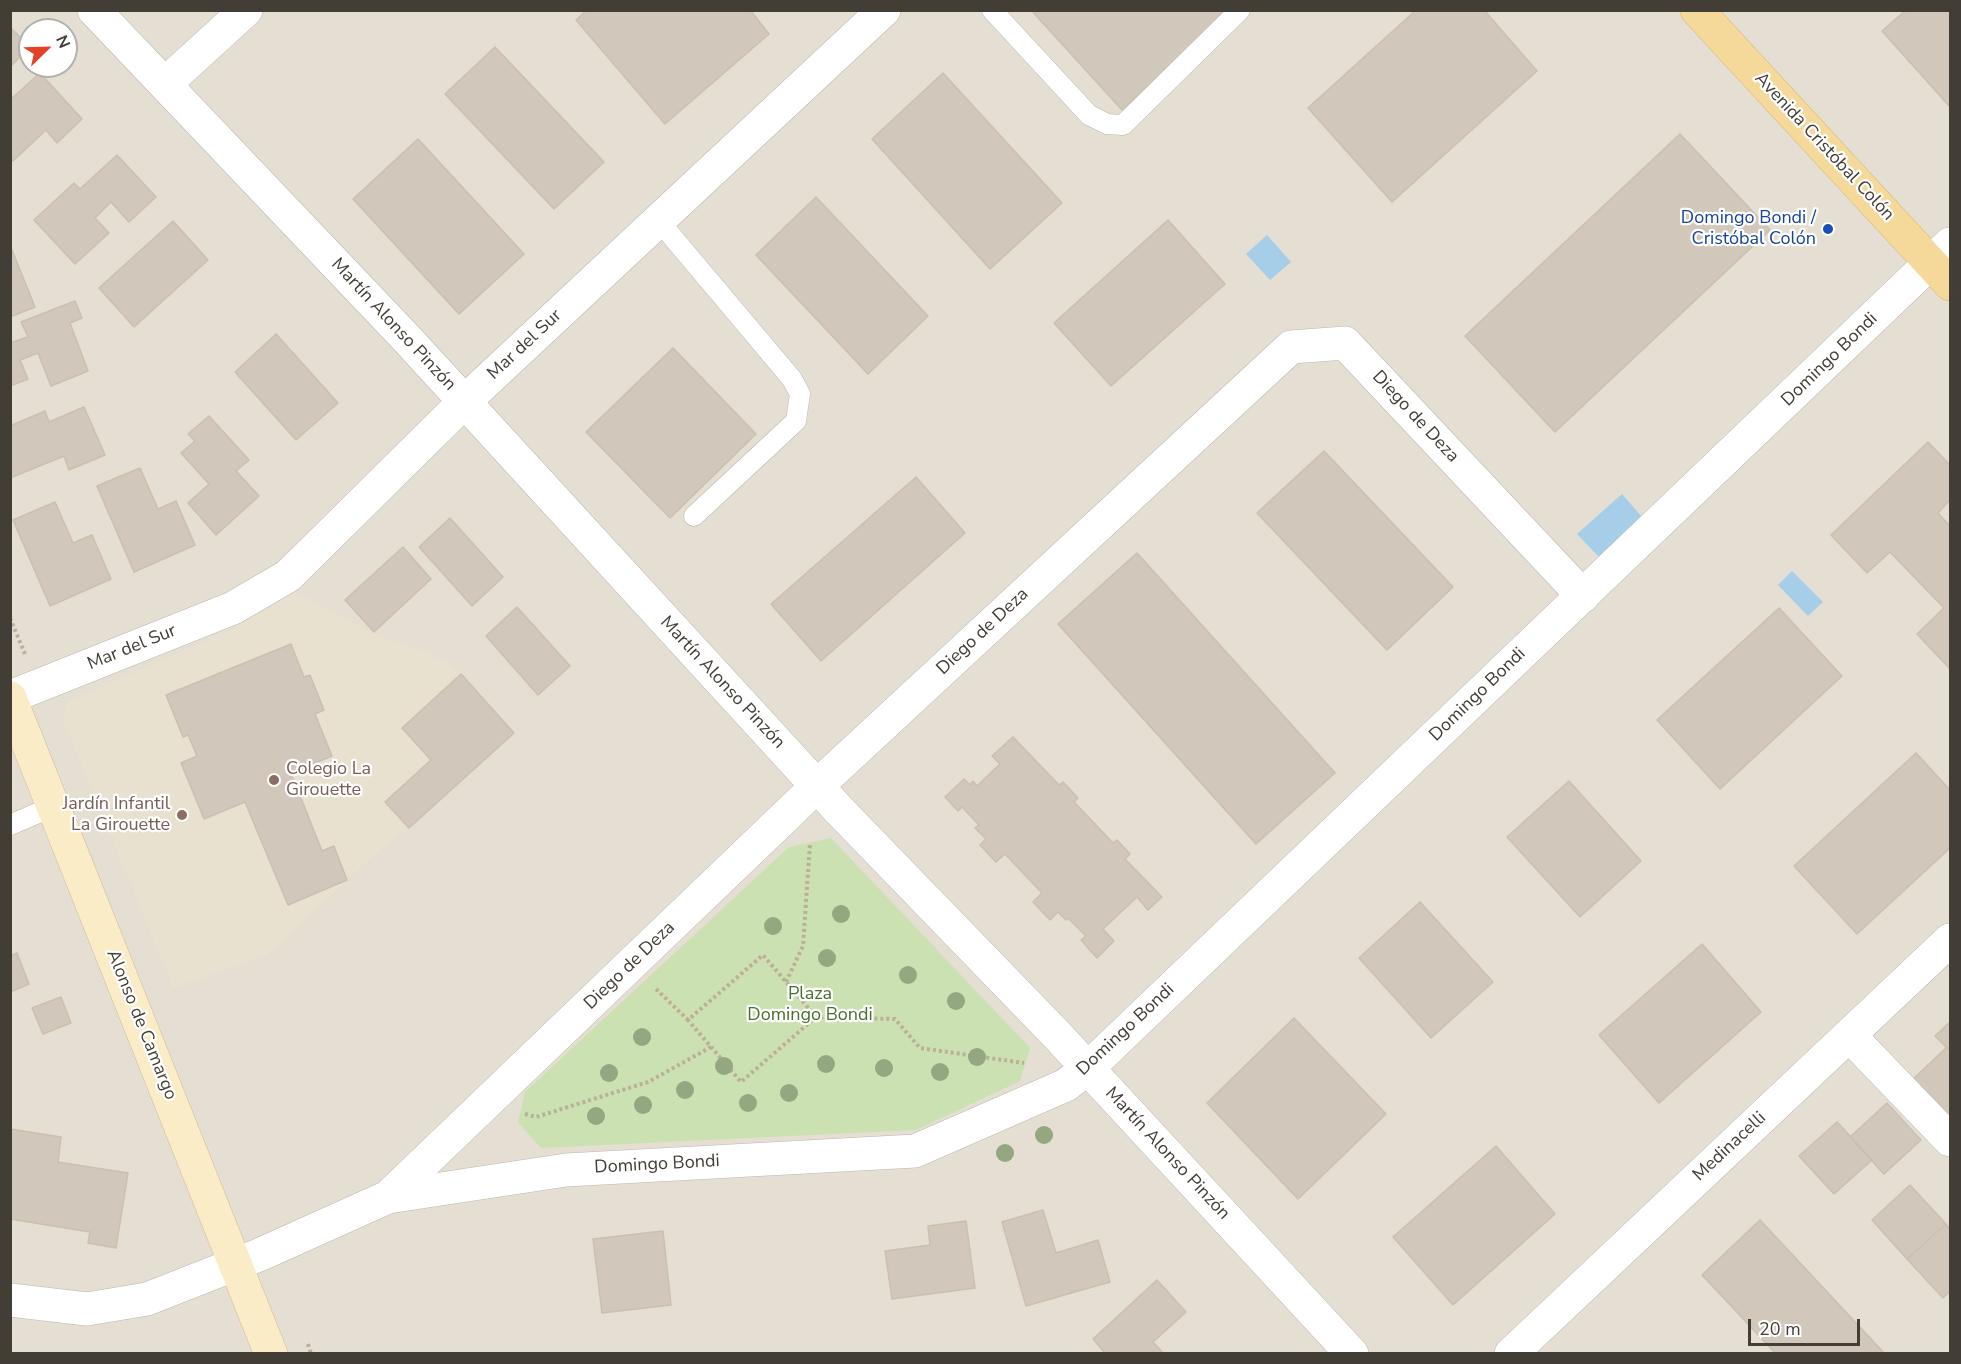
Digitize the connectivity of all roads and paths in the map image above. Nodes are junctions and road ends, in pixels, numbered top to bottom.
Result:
1 (94, 10) edge
2 (246, 10) edge
3 (884, 10) edge
4 (992, 10) edge
5 (1240, 10) edge
6 (1697, 10) edge
7 (165, 84) junction
8 (659, 221) junction
9 (1944, 264) edge
10 (464, 402) junction
11 (694, 516) dead end
12 (1583, 596) junction
13 (10, 697) edge
14 (817, 786) junction
15 (54, 806) junction
16 (10, 825) edge
17 (811, 833) dead end
18 (1950, 940) edge
19 (631, 965) junction
20 (786, 982) junction
21 (816, 1017) junction
22 (688, 1020) junction
23 (1056, 1034) junction
24 (1849, 1035) junction
25 (711, 1047) junction
26 (1088, 1068) junction
27 (484, 1106) junction
28 (1950, 1140) edge
29 (388, 1197) junction
30 (235, 1264) junction
31 (10, 1300) edge
32 (271, 1353) edge
33 (1352, 1353) edge
34 (1511, 1353) edge

1 - 7 street, Martín Alonso Pinzón
2 - 7 street
3 - 8 street, Mar del Sur
4 - 5 lane
6 - 9 main road, Avenida Cristóbal Colón
7 - 10 street, Martín Alonso Pinzón
8 - 10 street, Mar del Sur
8 - 11 lane
9 - 12 street, Domingo Bondi
10 - 13 street, Mar del Sur
10 - 14 street, Martín Alonso Pinzón
12 - 14 street, Diego de Deza
12 - 26 street, Domingo Bondi
13 - 15 street, Alonso de Camargo
14 - 19 street, Diego de Deza
14 - 23 street, Martín Alonso Pinzón
15 - 16 lane
15 - 30 street, Alonso de Camargo
17 - 20 path
18 - 24 street, Medinacelli
19 - 22 path
19 - 27 street, Diego de Deza
20 - 21 path
20 - 22 path
21 - 23 path
21 - 25 path
22 - 25 path
23 - 26 street, Martín Alonso Pinzón
24 - 28 street
24 - 34 street, Medinacelli
25 - 27 path
26 - 29 street, Domingo Bondi
26 - 33 street, Martín Alonso Pinzón
27 - 29 street, Diego de Deza
29 - 30 street, Domingo Bondi
30 - 31 street, Domingo Bondi
30 - 32 street, Alonso de Camargo

